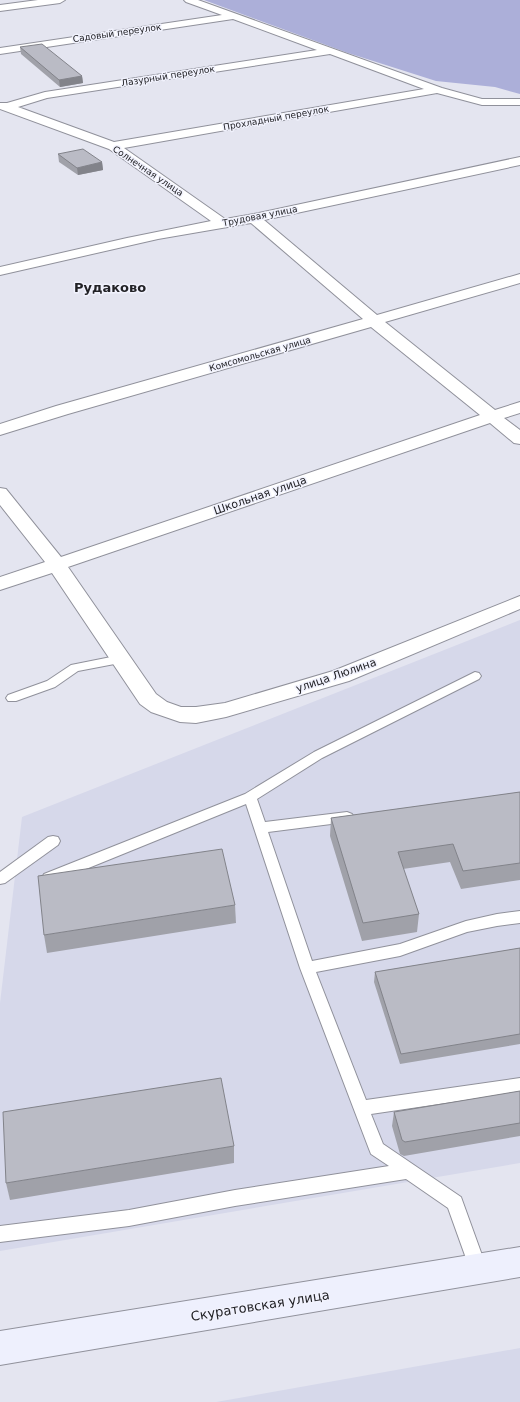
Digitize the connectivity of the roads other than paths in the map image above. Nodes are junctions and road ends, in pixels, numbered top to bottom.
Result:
1 (60, 0) edge
2 (189, 0) edge
3 (0, 8) edge
4 (234, 16) junction
5 (0, 51) edge
6 (330, 52) junction
7 (438, 90) junction
8 (520, 102) edge
9 (4, 107) edge
10 (113, 146) junction
11 (520, 161) edge
12 (254, 218) junction
13 (222, 223) junction
14 (0, 271) edge
15 (520, 278) edge
16 (374, 321) junction
17 (520, 407) edge
18 (491, 416) junction
19 (0, 430) edge
20 (520, 439) edge
21 (1, 495) edge
22 (56, 564) junction
23 (0, 584) edge
24 (520, 602) edge
25 (121, 659) junction
26 (475, 676) dead end
27 (12, 698) dead end
28 (250, 797) junction
29 (363, 815) edge
30 (260, 828) junction
31 (53, 841) dead end
32 (0, 878) edge
33 (46, 879) edge
34 (520, 917) edge
35 (307, 968) junction
36 (520, 1085) edge
37 (362, 1108) junction
38 (408, 1171) junction
39 (0, 1234) edge
40 (520, 1262) edge
41 (478, 1269) junction
42 (0, 1348) edge

1 - 3 street
2 - 4 street
4 - 5 street, Садовый переулок
4 - 6 street
6 - 7 street
6 - 9 street, Лазурный переулок
7 - 8 street
7 - 10 street, Прохладный переулок
9 - 10 street, Солнечная улица
10 - 13 street, Солнечная улица
11 - 12 street, Трудовая улица
12 - 13 street, Трудовая улица
12 - 16 street
13 - 14 street, Трудовая улица
15 - 16 street, Комсомольская улица
16 - 18 street
16 - 19 street, Комсомольская улица
17 - 18 street, Школьная улица
18 - 20 street
18 - 22 street, Школьная улица
21 - 22 street
22 - 23 street, Школьная улица
22 - 25 street
24 - 25 street, улица Люлина
25 - 27 lane
26 - 28 lane
28 - 30 lane
28 - 33 lane
29 - 30 lane
30 - 35 lane
31 - 32 lane
34 - 35 lane
35 - 37 lane
36 - 37 lane
37 - 38 lane
38 - 39 lane
38 - 41 lane
40 - 41 street, Скуратовская улица
41 - 42 street, Скуратовская улица

